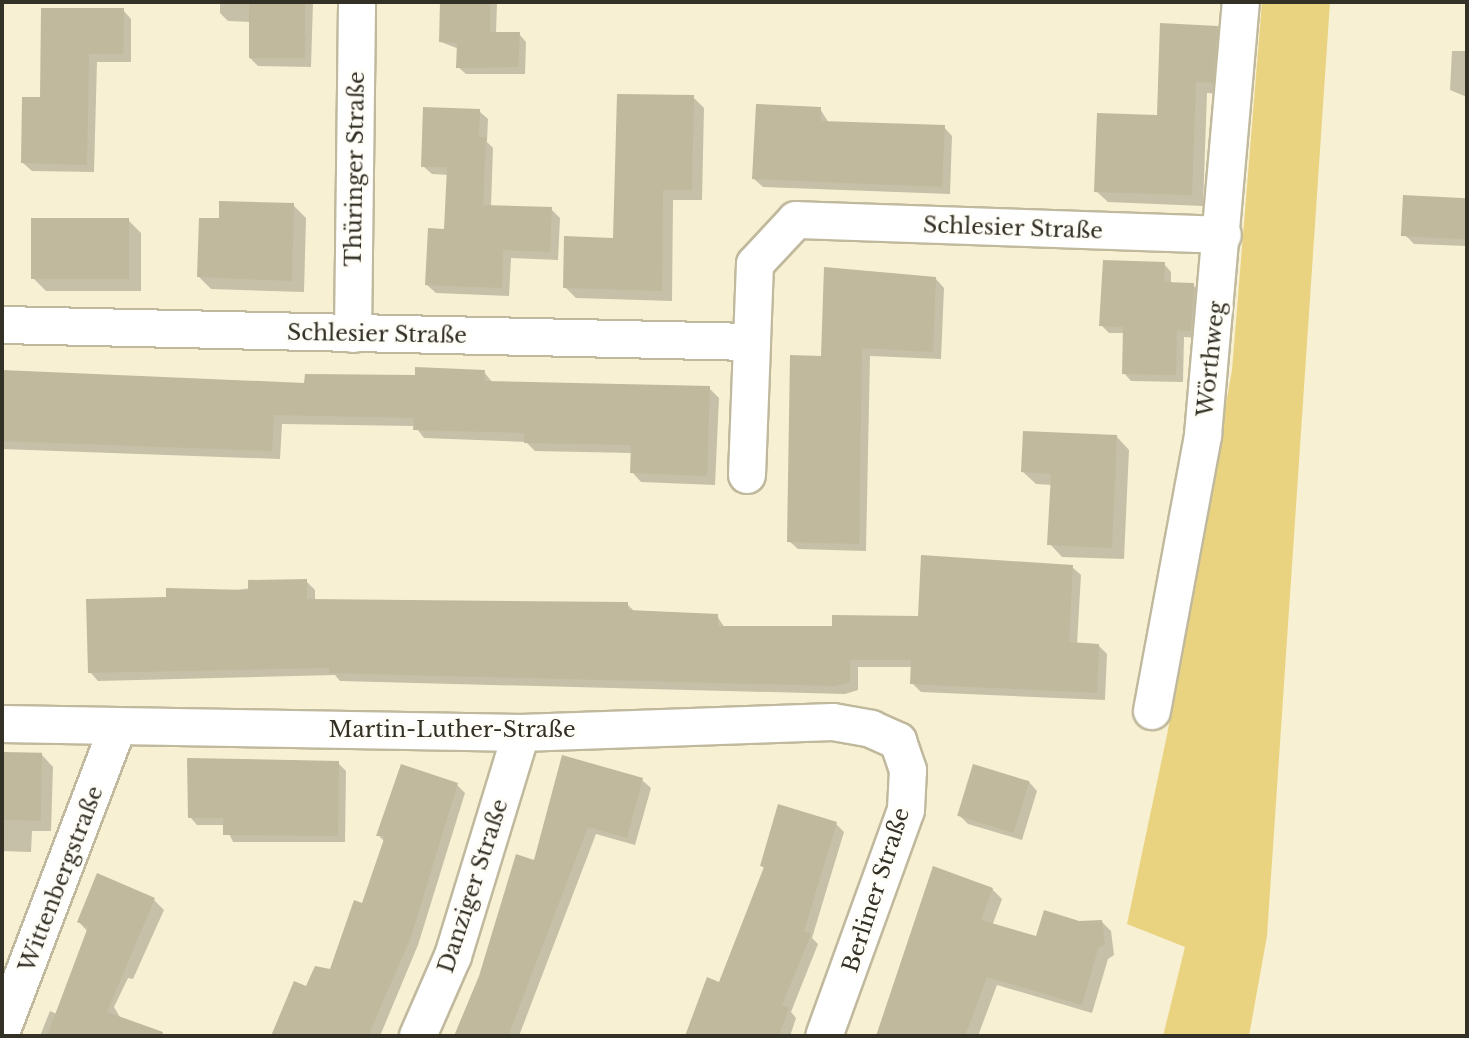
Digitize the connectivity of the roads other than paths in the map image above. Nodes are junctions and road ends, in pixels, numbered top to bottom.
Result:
1 (1241, 2) edge
2 (357, 5) dead end
3 (1223, 235) junction
4 (2, 325) edge
5 (353, 334) junction
6 (752, 342) junction
7 (747, 475) dead end
8 (1152, 711) dead end
9 (2, 724) edge
10 (118, 726) junction
11 (521, 733) junction
12 (898, 741) joint
13 (2, 1030) edge
14 (418, 1036) edge
15 (824, 1036) edge

1 - 3 street, Wörthweg
2 - 5 street, Thüringer Straße
3 - 6 street, Schlesier Straße
3 - 8 street, Wörthweg
4 - 5 street, Schlesier Straße
5 - 6 street, Schlesier Straße
6 - 7 street, Schlesier Straße
9 - 10 street, Martin-Luther-Straße
10 - 11 street, Martin-Luther-Straße
10 - 13 street, Wittenbergstraße
11 - 12 street, Martin-Luther-Straße
11 - 14 street, Danziger Straße
12 - 15 street, Berliner Straße

